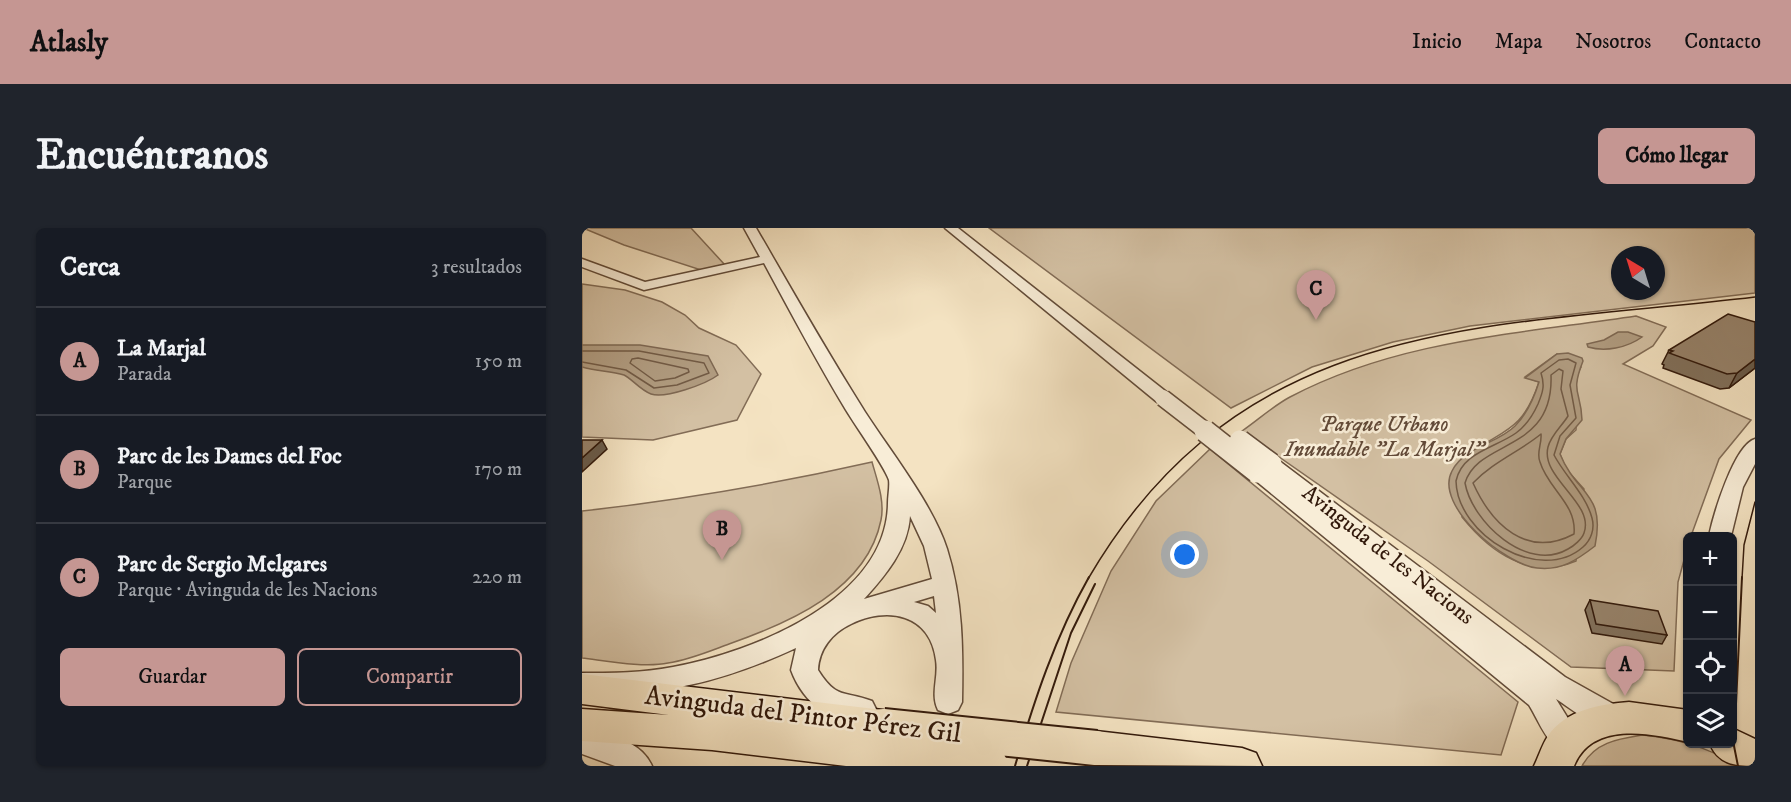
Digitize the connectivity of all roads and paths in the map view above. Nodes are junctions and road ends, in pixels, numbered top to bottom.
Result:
1 (750, 228) edge
2 (951, 228) edge
3 (968, 228) edge
4 (767, 259) junction
5 (582, 262) edge
6 (1170, 396) junction
7 (1755, 445) edge
8 (1264, 468) junction
9 (899, 483) junction
10 (1721, 532) edge
11 (945, 584) junction
12 (879, 603) junction
13 (948, 658) junction
14 (582, 684) edge
15 (582, 689) edge
16 (948, 702) dead end
17 (1614, 719) junction
18 (1683, 724) edge
19 (582, 725) edge
20 (882, 730) junction
21 (582, 741) edge
22 (1736, 748) edge
23 (1560, 754) edge
24 (1755, 758) edge
25 (637, 766) edge
26 (991, 766) edge
27 (1242, 766) edge

1 - 4 street
2 - 6 street, Avinguda de les Nacions
3 - 6 street, Avinguda de les Nacions
4 - 5 street
4 - 9 street
6 - 8 street, Avinguda de les Nacions, bridge
7 - 10 street
8 - 17 street, Avinguda de les Nacions
8 - 23 street, Avinguda de les Nacions
9 - 11 street
9 - 14 street
11 - 12 street
11 - 13 street
12 - 13 street
12 - 20 street, Avinguda del Pintor Pérez Gil
13 - 16 street
15 - 20 main road, Avinguda del Pintor Pérez Gil
17 - 18 main road
17 - 23 main road
19 - 20 main road, Avinguda del Pintor Pérez Gil
20 - 26 main road, Avinguda del Pintor Pérez Gil, bridge
20 - 27 main road, Avinguda del Pintor Pérez Gil, bridge
21 - 25 street
22 - 24 main road

